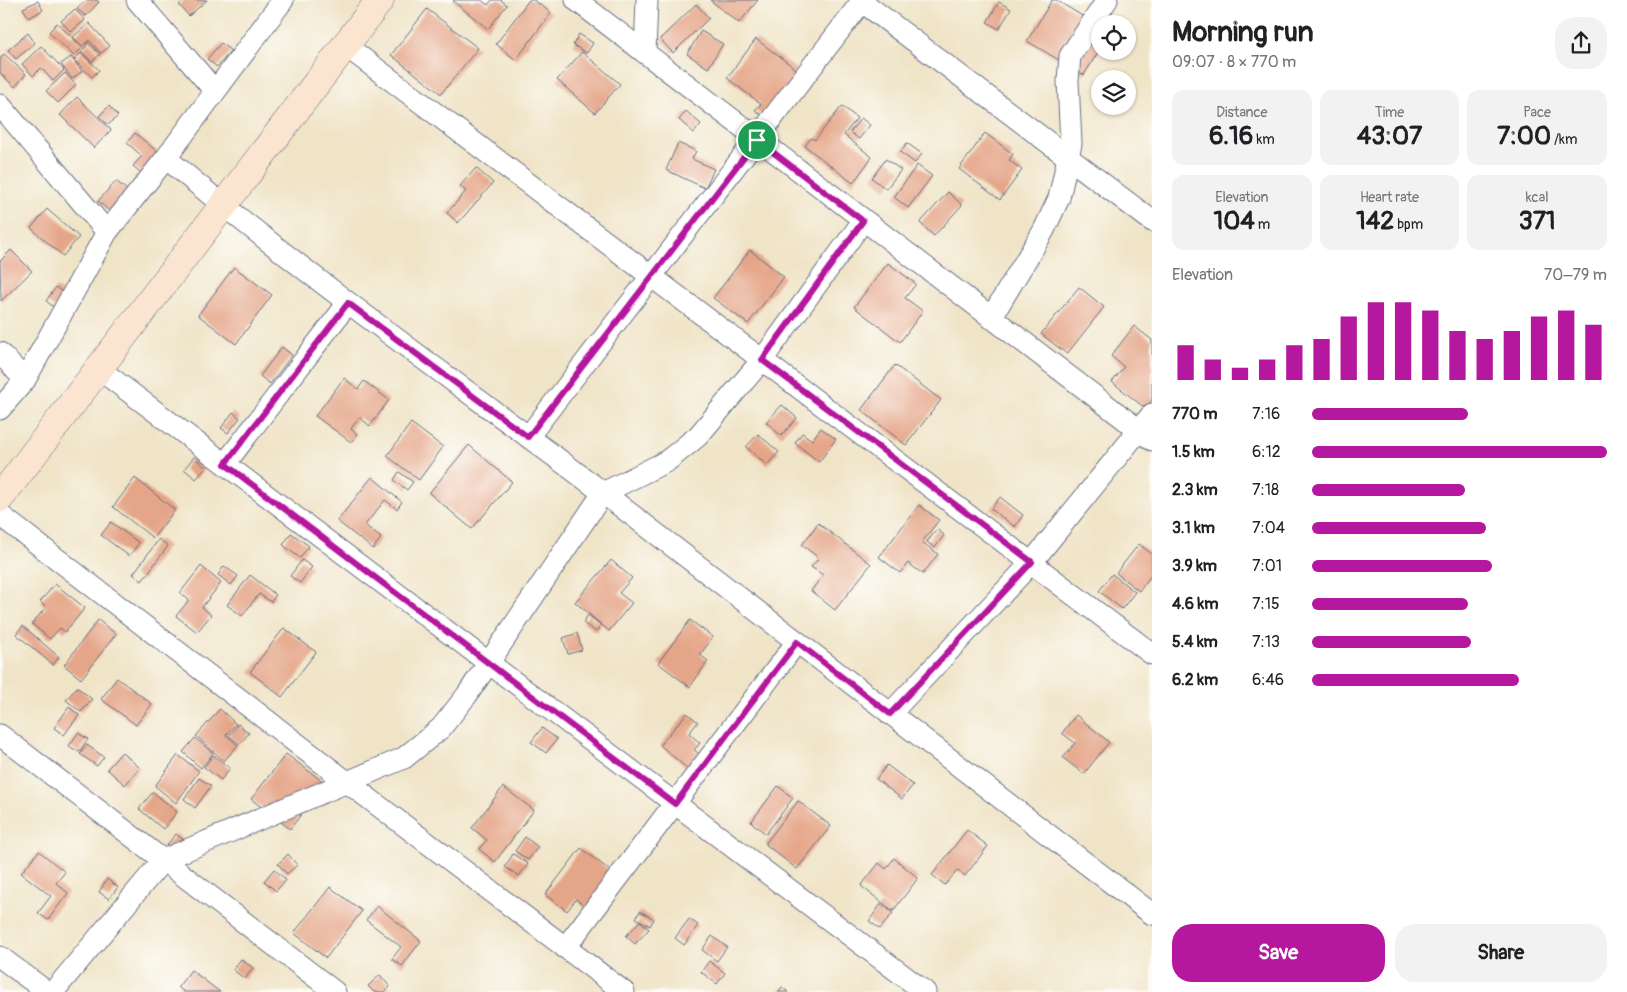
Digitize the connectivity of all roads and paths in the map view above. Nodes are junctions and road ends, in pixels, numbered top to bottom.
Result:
1 (137, 0) edge
2 (283, 0) edge
3 (380, 0) edge
4 (576, 0) edge
5 (647, 0) edge
6 (861, 0) edge
7 (1107, 0) edge
8 (346, 46) junction
9 (645, 53) junction
10 (214, 90) junction
11 (0, 104) edge
12 (757, 140) junction
13 (166, 158) junction
14 (1068, 159) junction
15 (224, 207) junction
16 (863, 221) junction
17 (1152, 221) edge
18 (107, 232) junction
19 (653, 277) junction
20 (348, 303) junction
21 (991, 318) junction
22 (0, 353) edge
23 (762, 360) junction
24 (99, 369) junction
25 (24, 380) junction
26 (0, 409) edge
27 (1148, 428) edge
28 (528, 437) junction
29 (225, 464) junction
30 (603, 493) junction
31 (0, 498) edge
32 (0, 515) edge
33 (1032, 562) junction
34 (797, 642) junction
35 (1152, 654) edge
36 (488, 663) junction
37 (890, 714) junction
38 (0, 735) edge
39 (346, 782) junction
40 (675, 804) junction
41 (163, 860) junction
42 (1152, 914) edge
43 (565, 948) junction
44 (0, 956) edge
45 (47, 992) edge
46 (52, 992) edge
47 (335, 992) edge
48 (624, 992) edge
49 (925, 992) edge

1 - 10 street
2 - 10 street
3 - 8 street
4 - 9 street
5 - 9 street
6 - 12 street
6 - 14 street
7 - 14 street
8 - 15 street
8 - 19 street
9 - 12 street
10 - 13 street
11 - 18 street
12 - 16 street
12 - 19 street
13 - 15 street
13 - 18 street
14 - 17 street
14 - 21 street
15 - 20 street
15 - 24 street
16 - 21 street
16 - 23 street
18 - 25 street
19 - 23 street
19 - 28 street
20 - 28 street
20 - 29 street
21 - 27 street
22 - 25 street
23 - 30 street
23 - 33 street
24 - 29 street
24 - 31 street
25 - 26 street
27 - 33 street
28 - 30 street
29 - 36 street
30 - 34 street
30 - 36 street
32 - 39 street
33 - 35 street
33 - 37 street
34 - 37 street
34 - 40 street
36 - 39 street
36 - 40 street
37 - 42 street
38 - 41 street
39 - 41 street
39 - 43 street
40 - 43 street
40 - 49 street
41 - 46 street
41 - 47 street
43 - 48 street
44 - 45 street

